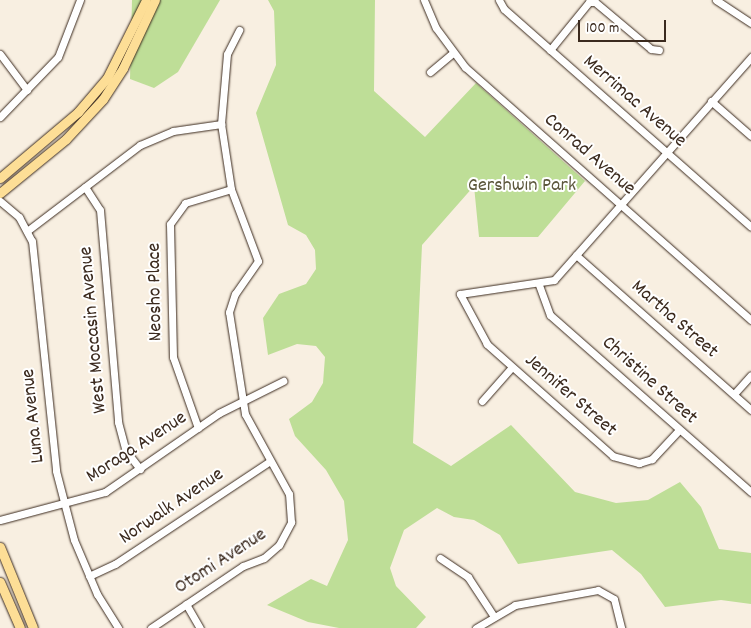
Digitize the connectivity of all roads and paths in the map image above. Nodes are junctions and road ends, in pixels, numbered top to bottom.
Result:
1 (80, 0) edge
2 (146, 0) edge
3 (155, 0) edge
4 (424, 0) edge
5 (499, 0) edge
6 (716, 0) edge
7 (751, 24) edge
8 (239, 30) dead end
9 (550, 50) junction
10 (659, 50) dead end
11 (453, 53) junction
12 (0, 54) edge
13 (751, 57) edge
14 (430, 72) dead end
15 (27, 90) junction
16 (711, 101) junction
17 (0, 117) edge
18 (221, 124) junction
19 (751, 136) edge
20 (666, 152) junction
21 (0, 178) edge
22 (85, 187) junction
23 (230, 189) junction
24 (0, 193) edge
25 (0, 201) edge
26 (620, 204) junction
27 (751, 226) edge
28 (27, 231) junction
29 (576, 255) junction
30 (540, 286) junction
31 (751, 320) edge
32 (512, 367) junction
33 (751, 375) edge
34 (283, 381) dead end
35 (734, 394) junction
36 (241, 401) junction
37 (482, 401) dead end
38 (751, 410) edge
39 (198, 428) junction
40 (678, 430) junction
41 (270, 461) junction
42 (140, 469) junction
43 (751, 492) edge
44 (64, 505) junction
45 (0, 520) edge
46 (0, 547) edge
47 (440, 558) dead end
48 (89, 576) junction
49 (0, 582) edge
50 (186, 604) junction
51 (493, 614) junction
52 (20, 628) edge
53 (33, 628) edge
54 (118, 628) edge
55 (151, 628) edge
56 (200, 628) edge
57 (476, 628) edge
58 (621, 628) edge

1 - 15 street
2 - 21 main road
3 - 24 main road
4 - 11 street, Conrad Avenue
5 - 9 street, Merrimac Avenue
6 - 7 street
8 - 18 street
9 - 10 street
9 - 20 street, Merrimac Avenue
11 - 14 street
11 - 26 street, Conrad Avenue
12 - 15 street
13 - 16 street
15 - 17 street
16 - 19 street
16 - 20 street
18 - 22 street
18 - 23 street
20 - 26 street
20 - 27 street, Merrimac Avenue
22 - 28 street
22 - 42 street, West Moccasin Avenue
23 - 36 street
23 - 39 street, Neosho Place
25 - 28 street, Luna Avenue
26 - 29 street
26 - 31 street, Conrad Avenue
28 - 44 street, Luna Avenue
29 - 30 street
29 - 35 street, Martha Street
30 - 32 street, Jennifer Street
30 - 40 street, Christine Street
32 - 37 street
32 - 40 street, Jennifer Street
33 - 35 street
34 - 36 street, Moraga Avenue
35 - 38 street, Martha Street
36 - 39 street, Moraga Avenue
36 - 41 street
39 - 42 street, Moraga Avenue
40 - 43 street, Christine Street
41 - 48 street, Norwalk Avenue
41 - 50 street, Otomi Avenue
42 - 44 street, Moraga Avenue
44 - 45 street, Moraga Avenue
44 - 48 street, Luna Avenue
46 - 53 main road
47 - 51 street
48 - 54 street, Luna Avenue
49 - 52 main road
50 - 55 street, Otomi Avenue
50 - 56 street
51 - 57 street
51 - 58 street

